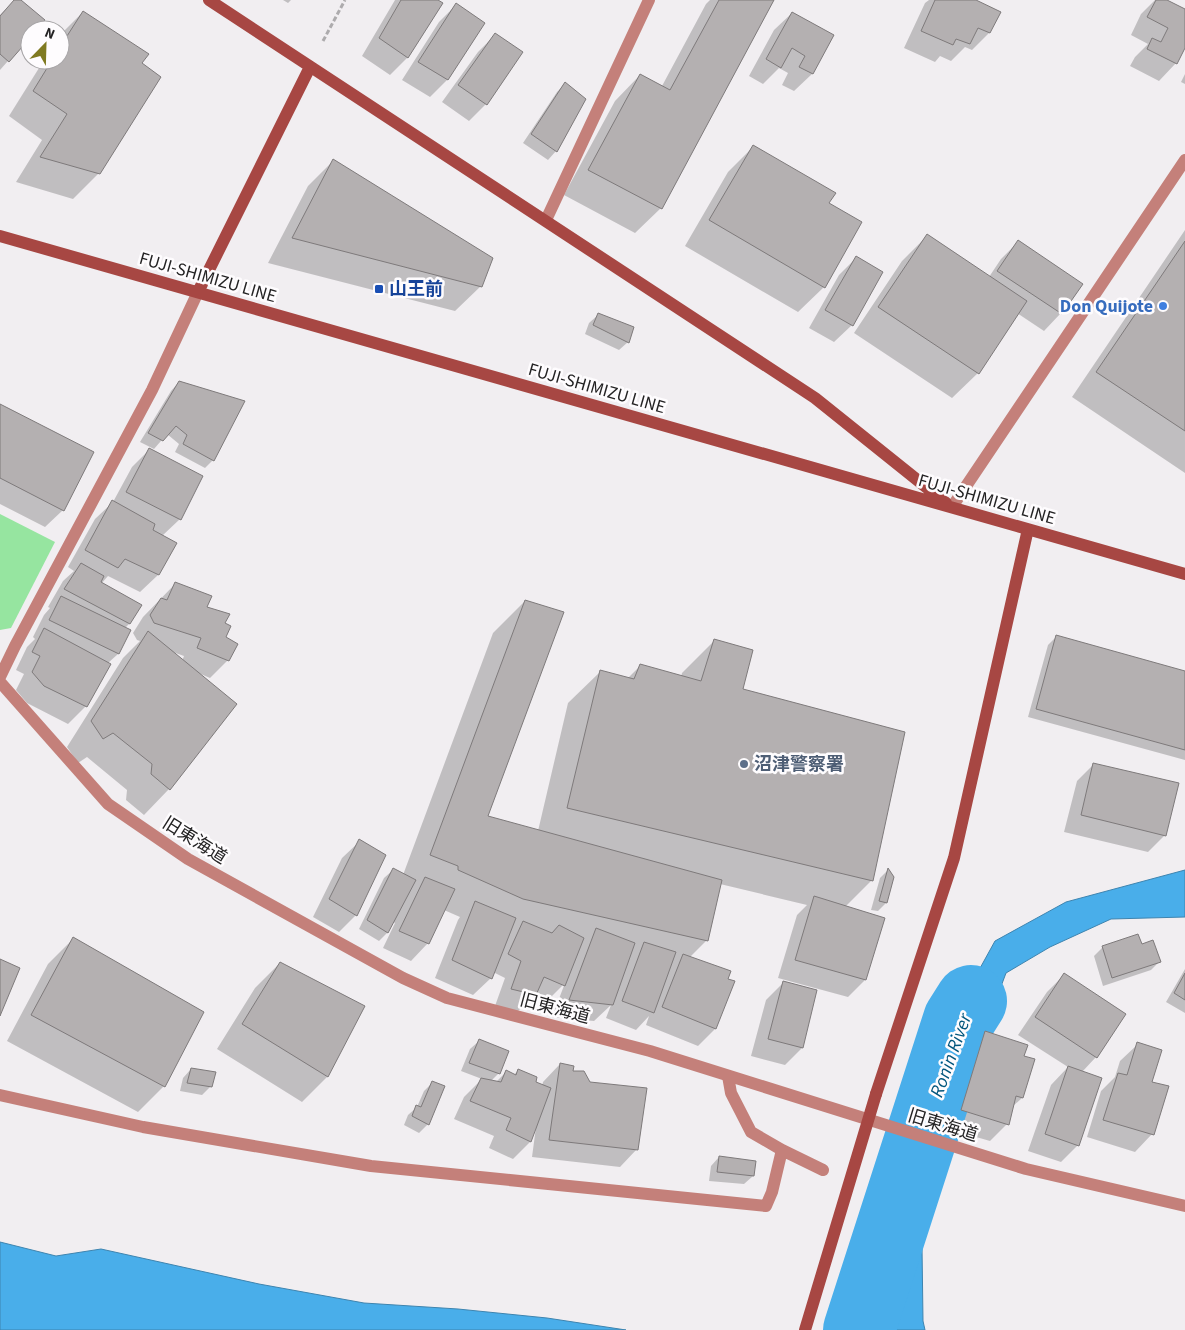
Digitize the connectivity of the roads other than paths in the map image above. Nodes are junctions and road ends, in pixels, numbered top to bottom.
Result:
1 (210, 0) edge
2 (649, 0) edge
3 (310, 67) junction
4 (1185, 160) edge
5 (546, 220) junction
6 (0, 236) edge
7 (198, 292) junction
8 (952, 507) junction
9 (1028, 529) junction
10 (1185, 574) edge
11 (0, 677) edge
12 (0, 682) edge
13 (728, 1076) junction
14 (0, 1095) edge
15 (782, 1150) junction
16 (824, 1170) dead end
17 (1185, 1206) edge
18 (806, 1330) edge

1 - 3 street
2 - 5 street
3 - 5 street
3 - 7 street
4 - 8 street
5 - 8 street
6 - 7 street, FUJI-SHIMIZU LINE
7 - 8 street, FUJI-SHIMIZU LINE
7 - 11 street
8 - 9 street, FUJI-SHIMIZU LINE
9 - 10 street, FUJI-SHIMIZU LINE
9 - 18 street, bridge
12 - 13 street, 旧東海道
13 - 15 street
13 - 17 street, 旧東海道
14 - 15 street
15 - 16 street

